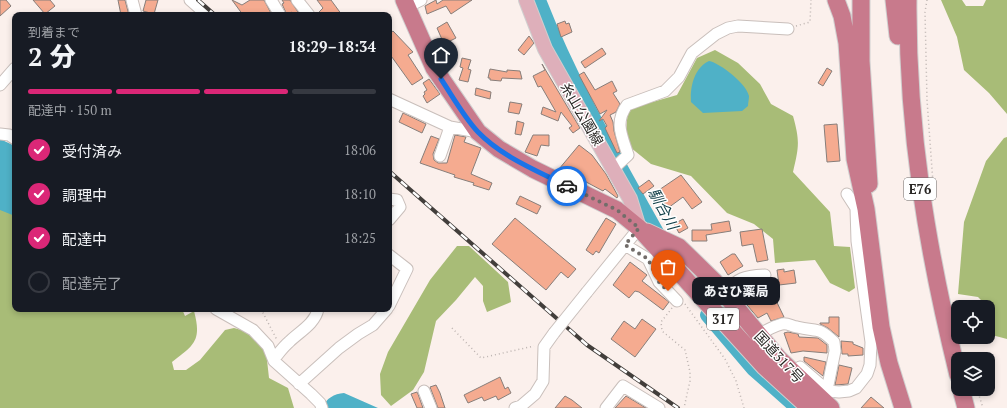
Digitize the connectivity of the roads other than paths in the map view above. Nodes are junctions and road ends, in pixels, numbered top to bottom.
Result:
1 (132, 0) edge
2 (190, 0) edge
3 (271, 0) edge
4 (297, 0) edge
5 (526, 0) edge
6 (836, 0) edge
7 (861, 0) edge
8 (894, 0) edge
9 (908, 0) edge
10 (916, 0) edge
11 (411, 2) edge
12 (135, 12) edge
13 (204, 12) edge
14 (278, 12) edge
15 (307, 12) edge
16 (788, 29) road end
17 (12, 71) edge
18 (0, 85) edge
19 (392, 100) edge
20 (450, 127) junction
21 (12, 128) edge
22 (0, 130) edge
23 (478, 132) junction
24 (0, 134) edge
25 (12, 137) edge
26 (440, 156) dead end
27 (917, 168) junction
28 (613, 169) junction
29 (847, 194) dead end
30 (392, 199) edge
31 (921, 199) junction
32 (392, 217) edge
33 (639, 228) junction
34 (625, 245) junction
35 (392, 257) edge
36 (765, 275) dead end
37 (723, 293) junction
38 (392, 299) edge
39 (677, 301) road end
40 (221, 312) edge
41 (318, 312) edge
42 (384, 312) edge
43 (758, 334) junction
44 (953, 352) edge
45 (274, 359) junction
46 (784, 364) junction
47 (299, 384) junction
48 (827, 390) junction
49 (424, 391) dead end
50 (963, 396) edge
51 (322, 408) edge
52 (431, 408) edge
53 (515, 408) edge
54 (606, 408) edge
55 (659, 408) edge
56 (810, 408) edge
57 (831, 408) edge
58 (903, 408) edge
59 (910, 408) edge
60 (966, 408) edge

1 - 12 street
2 - 13 street
3 - 14 street
4 - 15 street
5 - 28 main road, 糸山公園線
6 - 58 highway
7 - 59 highway
8 - 31 highway
9 - 27 highway, E76
10 - 27 highway
11 - 23 highway, 国道317号 / 317
16 - 28 street
17 - 18 street
19 - 20 street
20 - 23 street
20 - 26 street
21 - 22 street
23 - 33 highway, 国道317号 / 317
24 - 25 street
27 - 31 highway, E76
28 - 33 main road, 糸山公園線
29 - 48 street
30 - 32 street
31 - 44 highway, E76
33 - 34 street
33 - 37 highway, 国道317号 / 317
33 - 56 highway, 国道317号 / 317
34 - 39 street
34 - 53 street, bridge
35 - 38 street
36 - 37 street
37 - 43 highway, 国道317号 / 317
40 - 45 street
41 - 45 street
42 - 47 street
43 - 46 highway, 国道317号 / 317
43 - 48 street
45 - 47 street
46 - 48 street
46 - 57 highway, 国道317号 / 317
47 - 51 street
49 - 52 street
50 - 60 highway
54 - 55 street

